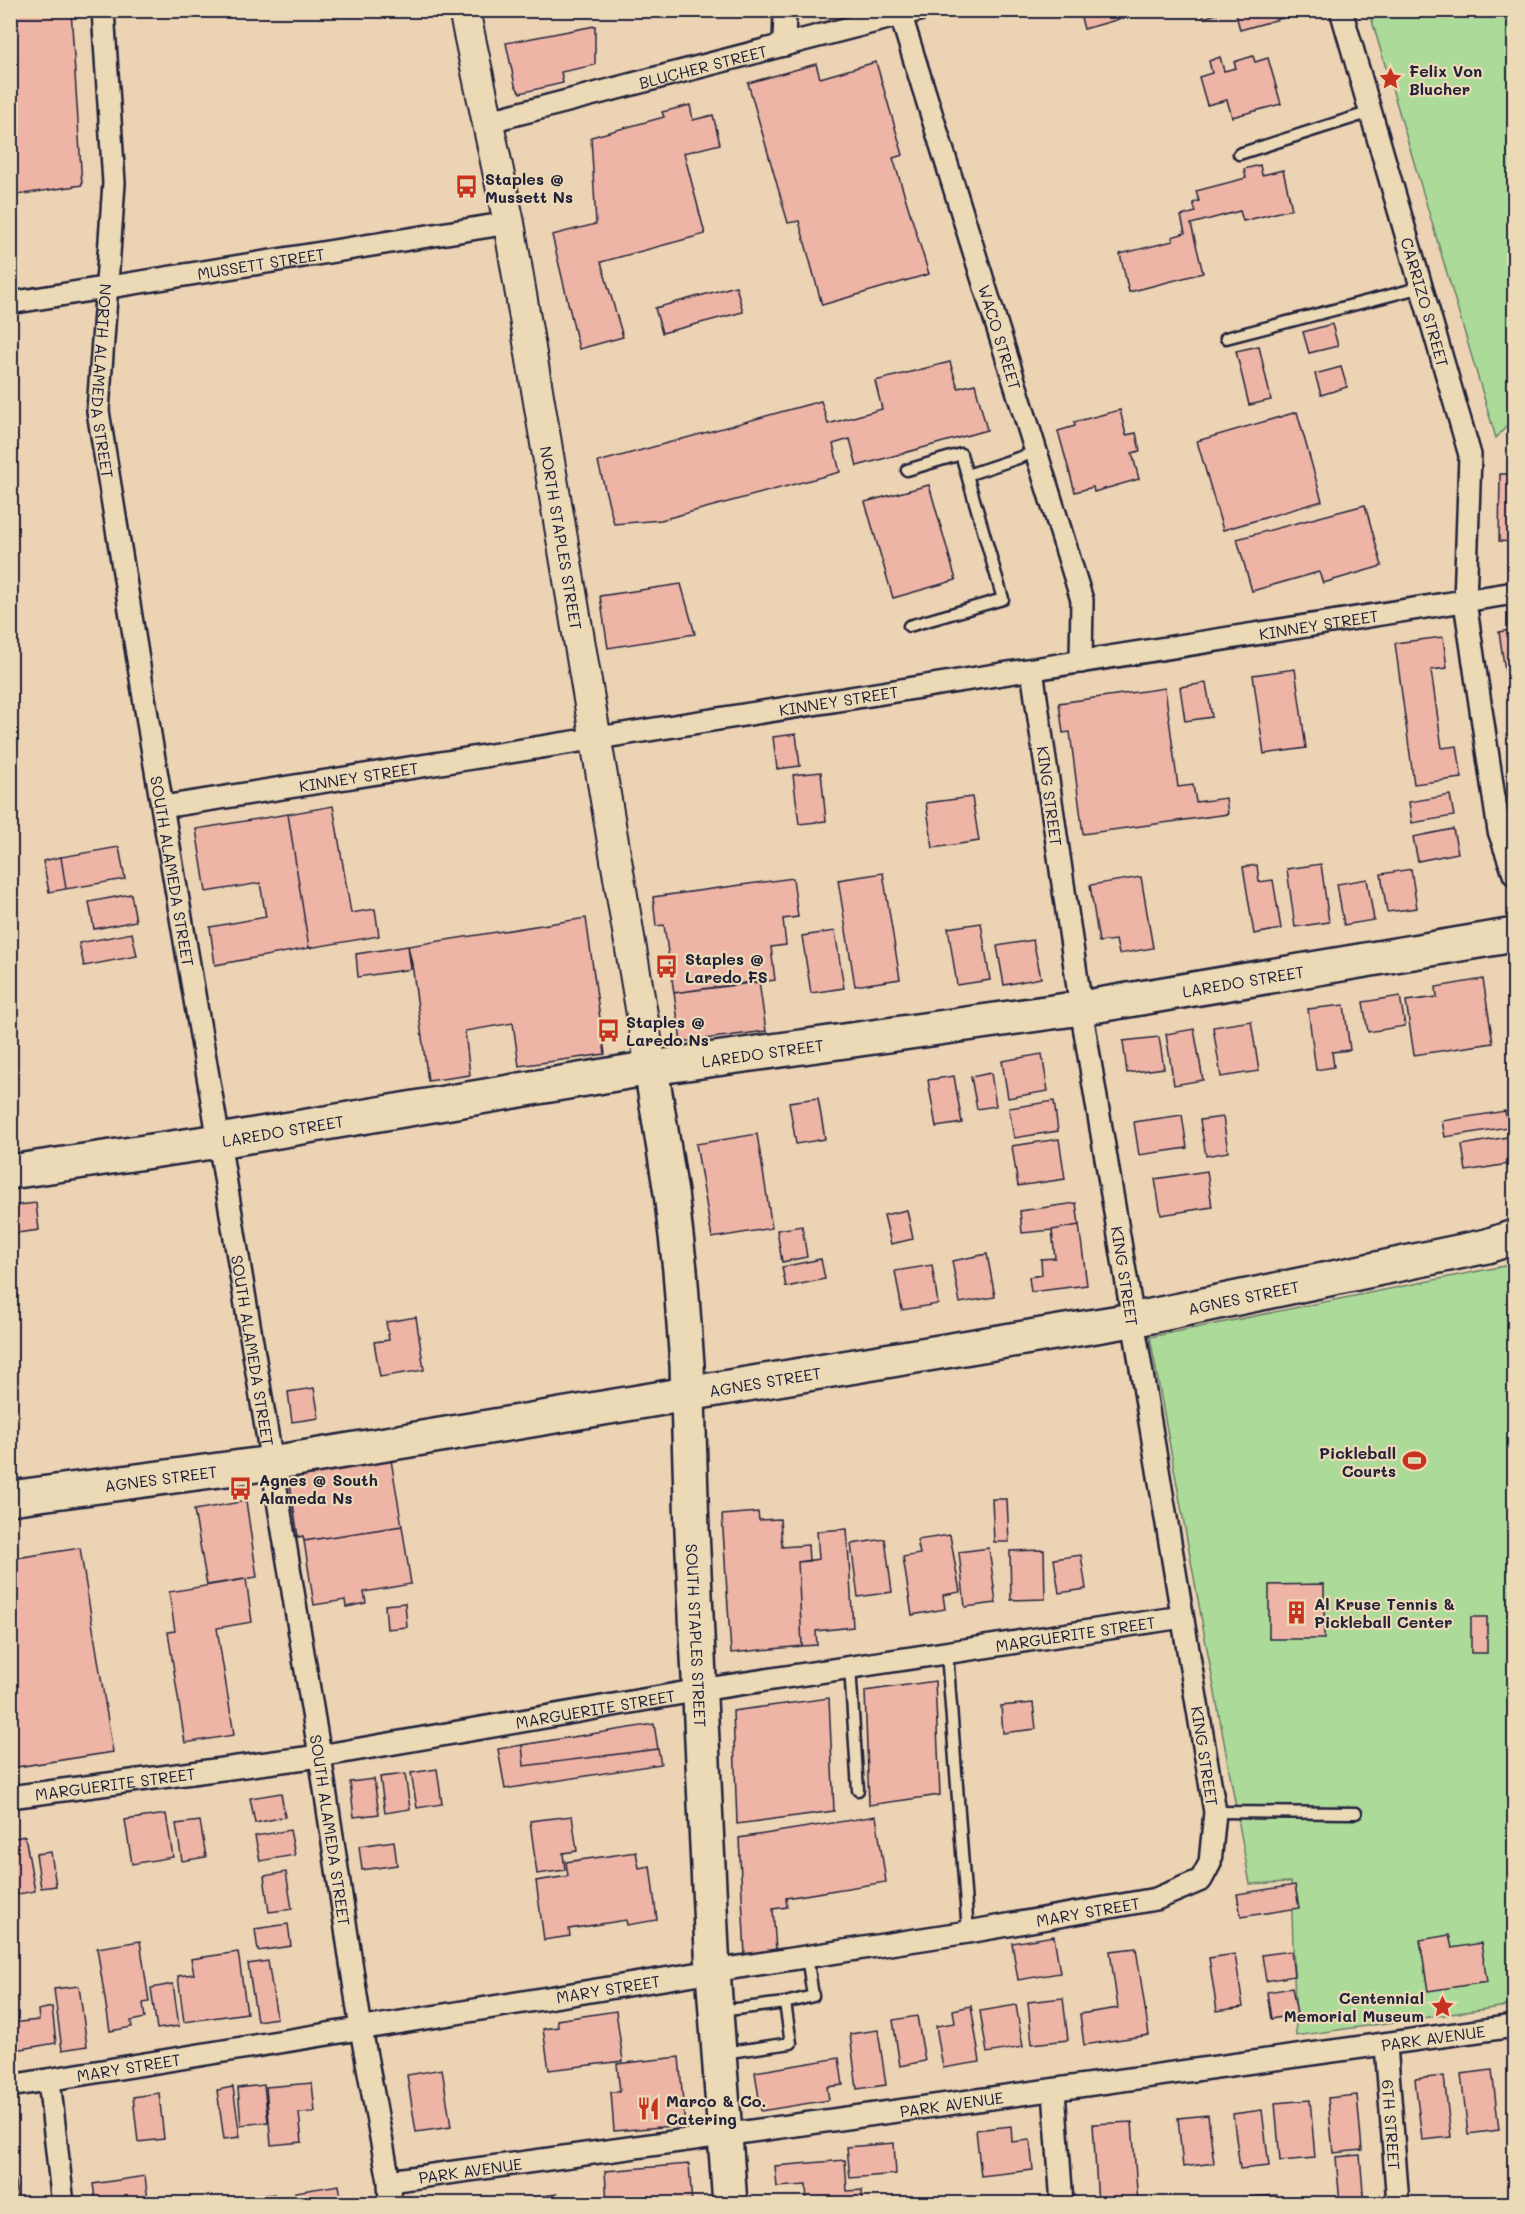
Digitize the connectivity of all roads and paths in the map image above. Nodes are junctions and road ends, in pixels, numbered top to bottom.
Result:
1 (103, 10) edge
2 (464, 10) edge
3 (785, 10) edge
4 (1341, 10) edge
5 (910, 13) edge
6 (784, 45) junction
7 (1371, 112) junction
8 (486, 123) junction
9 (1239, 154) dead end
10 (509, 223) junction
11 (108, 287) junction
12 (1422, 287) junction
13 (10, 303) edge
14 (1226, 338) dead end
15 (1036, 452) junction
16 (907, 470) dead end
17 (967, 475) junction
18 (1515, 593) edge
19 (1466, 602) junction
20 (909, 626) dead end
21 (1081, 662) junction
22 (1032, 670) junction
23 (594, 739) junction
24 (152, 747) joint
25 (163, 807) junction
26 (1515, 874) edge
27 (1515, 934) edge
28 (1080, 1008) junction
29 (651, 1068) junction
30 (219, 1141) junction
31 (10, 1172) edge
32 (1515, 1238) edge
33 (1132, 1320) junction
34 (689, 1394) junction
35 (272, 1463) junction
36 (10, 1498) edge
37 (1182, 1617) junction
38 (947, 1653) junction
39 (850, 1668) junction
40 (700, 1690) junction
41 (320, 1756) junction
42 (858, 1790) dead end
43 (10, 1797) edge
44 (1215, 1812) junction
45 (1356, 1813) dead end
46 (1201, 1880) joint
47 (968, 1932) junction
48 (807, 1956) junction
49 (713, 1971) junction
50 (785, 2003) junction
51 (716, 2012) junction
52 (1515, 2026) edge
53 (361, 2029) junction
54 (1386, 2045) junction
55 (719, 2053) junction
56 (49, 2080) junction
57 (10, 2086) edge
58 (1054, 2091) junction
59 (726, 2134) junction
60 (388, 2181) junction
61 (63, 2204) edge
62 (390, 2204) edge
63 (730, 2204) edge
64 (1062, 2204) edge
65 (1398, 2204) edge

1 - 11 street, NORTH ALAMEDA STREET
2 - 8 main road, NORTH STAPLES STREET
3 - 6 street
4 - 7 street, CARRIZO STREET
5 - 6 street, BLUCHER STREET
5 - 15 street, WACO STREET
6 - 8 street, BLUCHER STREET
7 - 9 lane
7 - 12 street, CARRIZO STREET
8 - 10 main road, NORTH STAPLES STREET
10 - 11 street, MUSSETT STREET
10 - 23 main road, NORTH STAPLES STREET
11 - 13 street, MUSSETT STREET
11 - 24 street, NORTH ALAMEDA STREET
12 - 14 lane
12 - 19 street, CARRIZO STREET
15 - 17 lane
15 - 21 street, WACO STREET
16 - 17 lane
17 - 20 lane
18 - 19 street, KINNEY STREET
19 - 21 street, KINNEY STREET
19 - 26 street, CARRIZO STREET
21 - 22 street, KINNEY STREET
22 - 23 street, KINNEY STREET
22 - 28 street, KING STREET
23 - 25 street, KINNEY STREET
23 - 29 main road, NORTH STAPLES STREET
24 - 25 street, SOUTH ALAMEDA STREET
25 - 30 street, SOUTH ALAMEDA STREET
27 - 28 main road, LAREDO STREET
28 - 29 main road, LAREDO STREET
28 - 33 street, KING STREET
29 - 30 main road, LAREDO STREET
29 - 34 main road, SOUTH STAPLES STREET
30 - 31 main road, LAREDO STREET
30 - 35 street, SOUTH ALAMEDA STREET
32 - 33 main road, AGNES STREET
33 - 34 main road, AGNES STREET
33 - 37 street, KING STREET
34 - 35 main road, AGNES STREET
34 - 40 main road, SOUTH STAPLES STREET
35 - 36 main road, AGNES STREET
35 - 41 street, SOUTH ALAMEDA STREET
37 - 38 street, MARGUERITE STREET
37 - 44 street, KING STREET
38 - 39 street, MARGUERITE STREET
38 - 47 lane
39 - 40 street, MARGUERITE STREET
39 - 42 lane
40 - 41 street, MARGUERITE STREET
40 - 49 main road, SOUTH STAPLES STREET
41 - 43 street, MARGUERITE STREET
41 - 53 street, SOUTH ALAMEDA STREET
44 - 45 lane
44 - 46 street, KING STREET
46 - 47 street, MARY STREET
47 - 48 street, MARY STREET
48 - 49 street, MARY STREET
48 - 50 lane
49 - 51 main road, SOUTH STAPLES STREET
49 - 53 street, MARY STREET
50 - 51 lane
50 - 55 lane
51 - 55 main road, SOUTH STAPLES STREET
52 - 54 street, PARK AVENUE
53 - 56 street, MARY STREET
53 - 60 street, SOUTH ALAMEDA STREET
54 - 58 street, PARK AVENUE
54 - 65 street, 6TH STREET
55 - 59 main road, SOUTH STAPLES STREET
56 - 57 street, MARY STREET
56 - 61 street
58 - 59 street, PARK AVENUE
58 - 64 street
59 - 60 street, PARK AVENUE
59 - 63 main road, SOUTH STAPLES STREET
60 - 62 street, SOUTH ALAMEDA STREET

